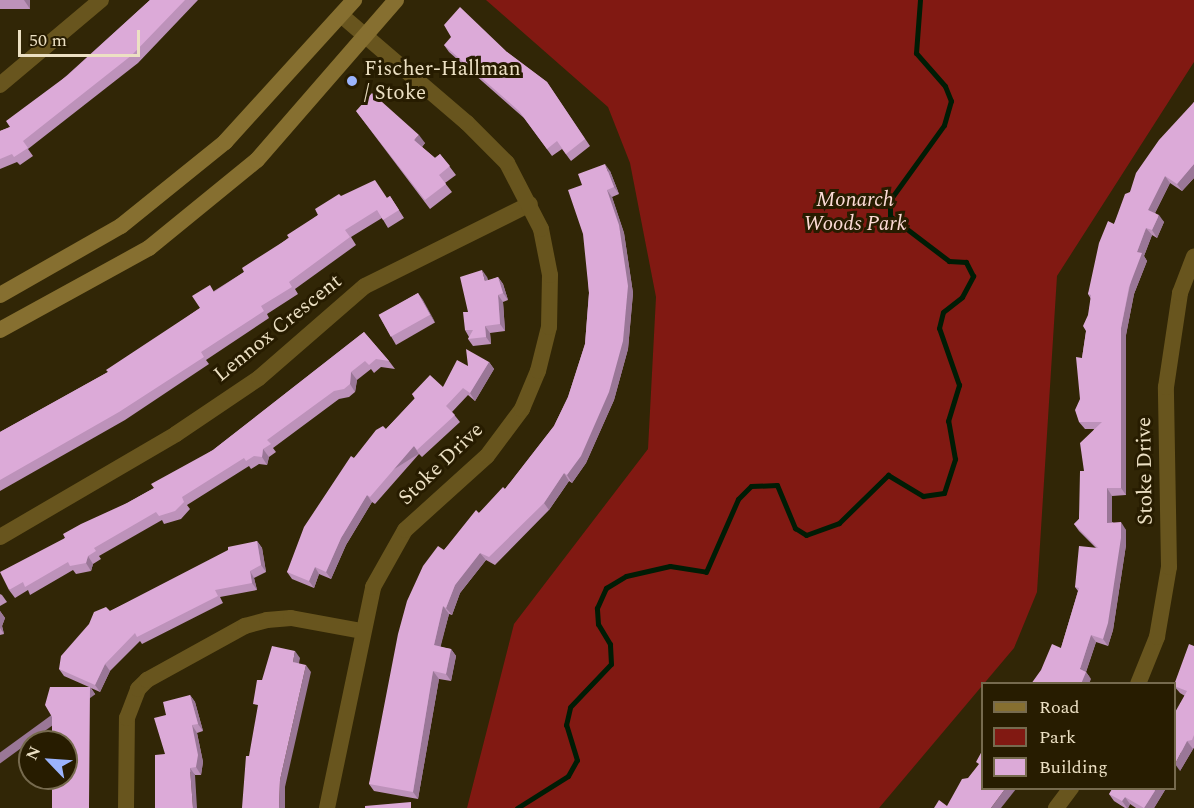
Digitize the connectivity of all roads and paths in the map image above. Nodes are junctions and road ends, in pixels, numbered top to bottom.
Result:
1 (101, 0) edge
2 (354, 0) edge
3 (396, 0) edge
4 (341, 15) junction
5 (365, 37) junction
6 (0, 85) edge
7 (530, 204) junction
8 (1194, 257) edge
9 (0, 295) edge
10 (0, 330) edge
11 (0, 537) edge
12 (362, 631) junction
13 (1139, 682) edge
14 (1070, 790) edge
15 (126, 808) edge
16 (327, 808) edge
17 (1056, 808) edge

1 - 6 street
2 - 4 main road
3 - 5 main road
4 - 5 street, Stoke Drive
4 - 9 main road
5 - 7 street, Stoke Drive
5 - 10 main road
7 - 11 street, Lennox Crescent
7 - 12 street, Stoke Drive
8 - 13 street, Stoke Drive
12 - 15 street
12 - 16 street, Stoke Drive
14 - 17 street

